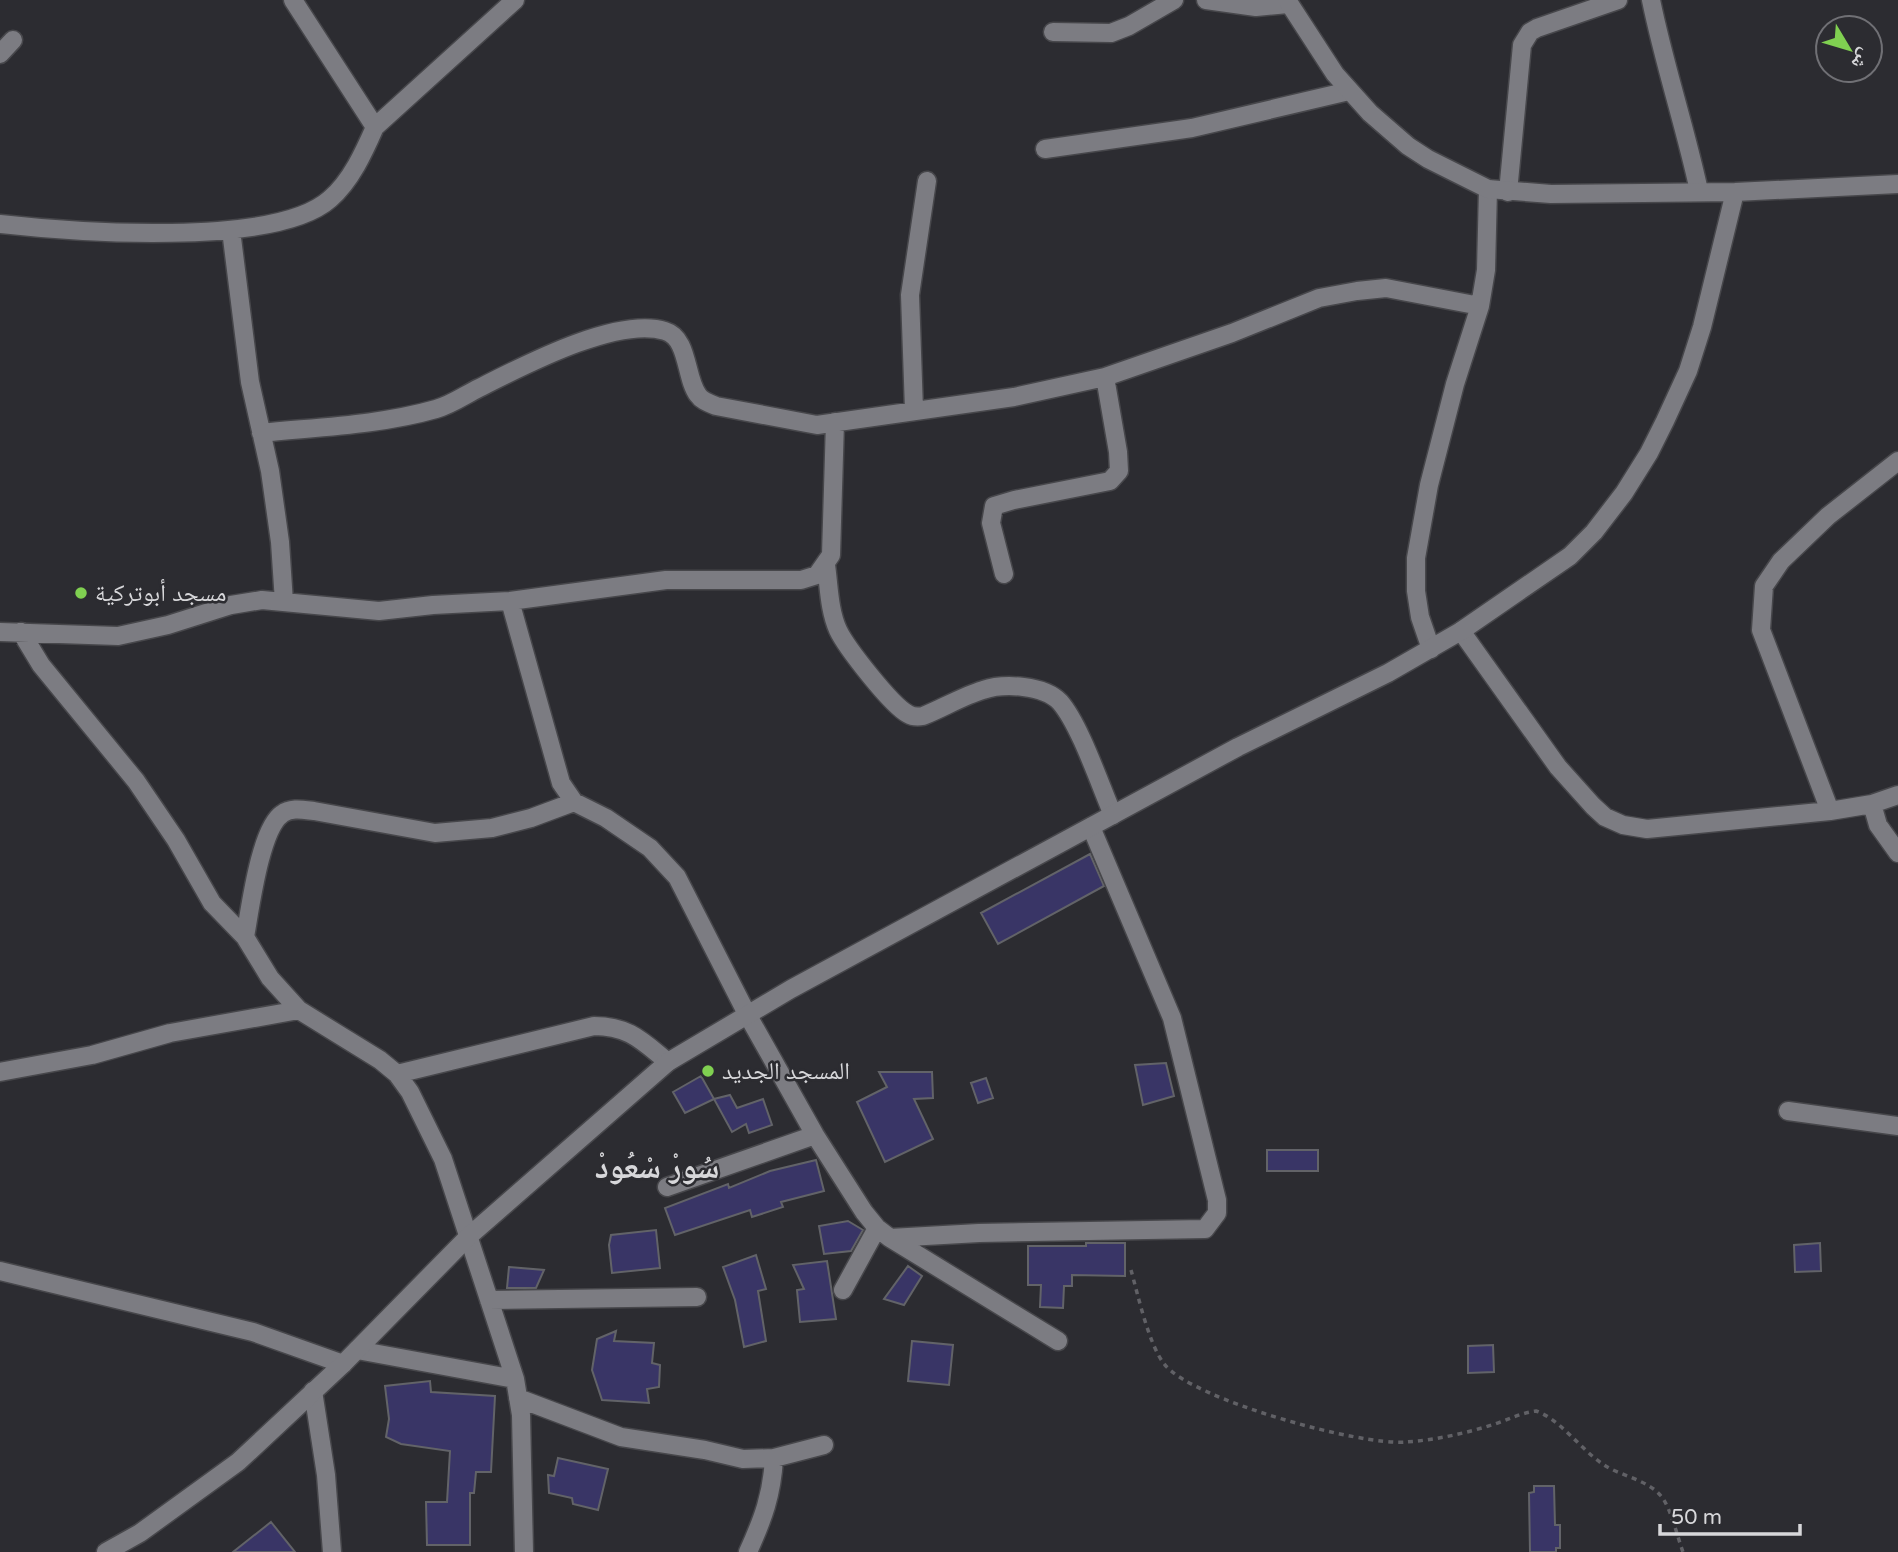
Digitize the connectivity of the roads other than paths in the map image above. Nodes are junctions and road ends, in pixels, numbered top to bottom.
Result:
1 (293, 0) edge
2 (515, 0) edge
3 (1174, 0) edge
4 (1206, 0) edge
5 (1618, 0) edge
6 (1651, 0) edge
7 (1288, 2) edge
8 (1053, 32) dead end
9 (13, 40) dead end
10 (0, 54) edge
11 (1349, 91) junction
12 (375, 127) junction
13 (1045, 149) dead end
14 (927, 181) dead end
15 (1898, 184) edge
16 (1488, 189) junction
17 (1699, 191) junction
18 (1508, 192) junction
19 (1735, 192) junction
20 (0, 225) edge
21 (231, 230) junction
22 (1480, 306) junction
23 (1105, 377) junction
24 (914, 410) junction
25 (835, 422) junction
26 (261, 433) junction
27 (1898, 461) edge
28 (826, 565) junction
29 (1004, 574) dead end
30 (510, 601) junction
31 (284, 602) junction
32 (1461, 631) junction
33 (0, 632) edge
34 (21, 632) junction
35 (1431, 649) junction
36 (1898, 795) edge
37 (574, 802) junction
38 (1872, 804) junction
39 (1830, 811) junction
40 (1113, 815) junction
41 (1091, 827) junction
42 (1898, 853) edge
43 (245, 937) junction
44 (299, 1010) junction
45 (747, 1014) junction
46 (668, 1062) junction
47 (0, 1072) edge
48 (397, 1074) junction
49 (1788, 1111) dead end
50 (1898, 1126) edge
51 (815, 1135) junction
52 (667, 1187) dead end
53 (883, 1233) junction
54 (468, 1237) junction
55 (0, 1271) edge
56 (843, 1290) dead end
57 (697, 1297) dead end
58 (489, 1300) junction
59 (1058, 1341) dead end
60 (357, 1350) junction
61 (343, 1364) junction
62 (514, 1379) junction
63 (313, 1391) junction
64 (518, 1398) junction
65 (824, 1445) dead end
66 (774, 1458) junction
67 (106, 1552) edge
68 (332, 1552) edge
69 (524, 1552) edge
70 (748, 1552) edge

1 - 12 street
2 - 12 street
3 - 8 street
4 - 7 street
5 - 18 street
6 - 17 street
7 - 11 street
9 - 10 street
11 - 13 street
11 - 16 street
12 - 21 street
14 - 24 street
15 - 19 street
16 - 18 street
16 - 22 street
17 - 18 street
17 - 19 street
19 - 32 street
20 - 21 street
21 - 26 street
22 - 23 street
22 - 35 street
23 - 24 street
23 - 29 street
24 - 25 street
25 - 26 street
25 - 28 street
26 - 31 street
27 - 39 street
28 - 30 street
28 - 40 street
30 - 31 street
30 - 37 street
31 - 34 street
32 - 35 street
32 - 39 street
33 - 34 street
34 - 43 street
35 - 40 street
36 - 38 street
37 - 43 street
37 - 45 street
38 - 39 street
38 - 42 street
40 - 41 street
41 - 45 street
41 - 53 street
43 - 44 street
44 - 47 street
44 - 48 street
45 - 46 street
45 - 51 street
46 - 48 street
46 - 54 street
48 - 54 street
49 - 50 street
51 - 52 street
51 - 53 street
53 - 56 street
53 - 59 street
54 - 58 street
54 - 60 street
55 - 61 street
57 - 58 street
58 - 62 street
60 - 61 street
60 - 62 street
61 - 63 street
62 - 64 street
63 - 67 street
63 - 68 street
64 - 66 street
64 - 69 street
65 - 66 street
66 - 70 street

